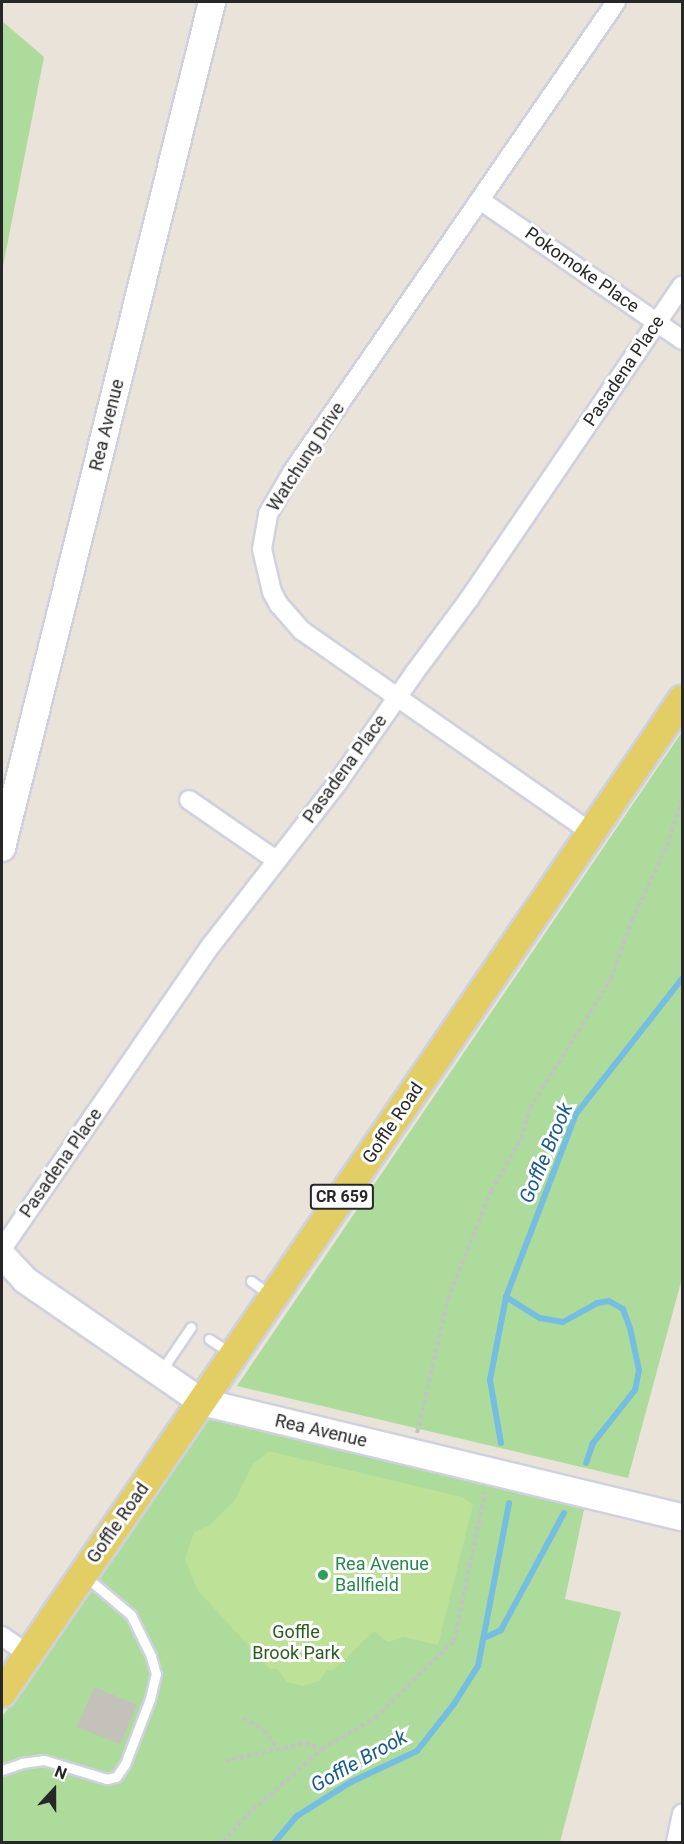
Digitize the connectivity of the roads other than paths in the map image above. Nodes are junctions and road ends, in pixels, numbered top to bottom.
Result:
1 (212, 2) edge
2 (616, 2) edge
3 (480, 200) junction
4 (682, 285) edge
5 (657, 321) junction
6 (682, 340) edge
7 (397, 698) junction
8 (682, 700) edge
9 (189, 800) dead end
10 (592, 833) junction
11 (2, 848) edge
12 (276, 860) junction
13 (2, 1248) edge
14 (2, 1255) edge
15 (250, 1281) dead end
16 (274, 1297) junction
17 (191, 1327) dead end
18 (209, 1339) dead end
19 (234, 1356) junction
20 (160, 1373) junction
21 (202, 1402) junction
22 (682, 1517) edge
23 (83, 1575) junction
24 (2, 1636) edge
25 (28, 1654) junction
26 (2, 1693) edge
27 (2, 1770) edge
28 (682, 1814) edge
29 (676, 1842) edge

1 - 11 street, Rea Avenue
2 - 3 street, Watchung Drive
3 - 5 street, Pokomoke Place
3 - 7 street, Watchung Drive
4 - 5 street, Pasadena Place
5 - 6 street, Pokomoke Place
5 - 7 street, Pasadena Place
7 - 10 street, Watchung Drive
7 - 12 street, Pasadena Place
8 - 10 main road, Goffle Road / CR 659
9 - 12 street
10 - 16 main road, Goffle Road / CR 659
12 - 13 street, Pasadena Place
14 - 20 street, Rea Avenue
15 - 16 lane
16 - 19 main road, Goffle Road / CR 659
17 - 20 lane
18 - 19 lane
19 - 21 main road, Goffle Road / CR 659
20 - 21 street, Rea Avenue
21 - 22 street, Rea Avenue
21 - 23 main road, Goffle Road / CR 659
23 - 25 main road, Goffle Road / CR 659
23 - 27 lane
24 - 25 street
25 - 26 main road, Goffle Road / CR 659
28 - 29 street

